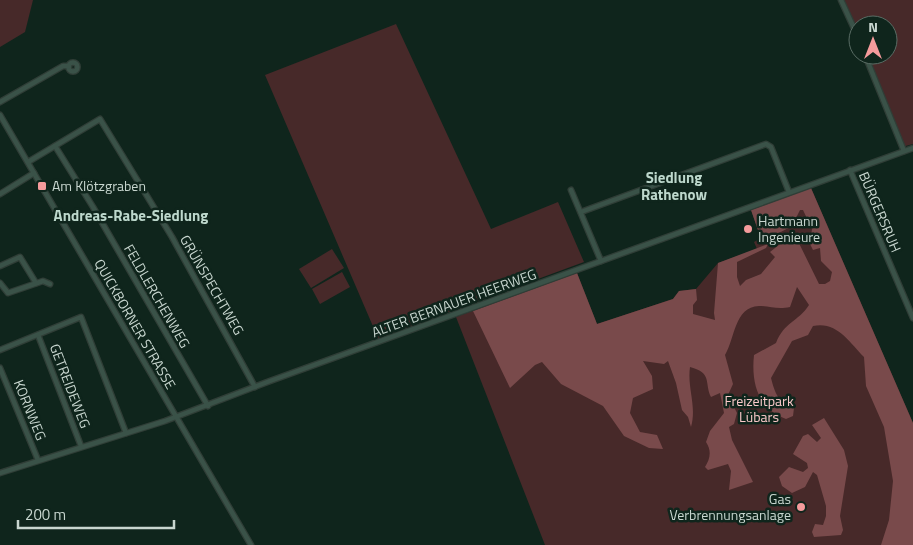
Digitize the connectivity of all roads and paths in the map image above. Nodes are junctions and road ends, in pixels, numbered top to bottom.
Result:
1 (841, 0) edge
2 (848, 16) edge
3 (869, 65) edge
4 (69, 66) dead end
5 (0, 102) edge
6 (0, 115) edge
7 (55, 146) junction
8 (913, 148) edge
9 (904, 151) junction
10 (28, 162) junction
11 (850, 170) junction
12 (34, 173) junction
13 (571, 190) dead end
14 (789, 192) junction
15 (0, 194) edge
16 (581, 212) junction
17 (601, 261) junction
18 (0, 266) edge
19 (0, 283) edge
20 (36, 283) junction
21 (50, 284) dead end
22 (913, 318) edge
23 (38, 335) junction
24 (0, 350) edge
25 (0, 368) edge
26 (255, 387) junction
27 (208, 406) junction
28 (176, 417) junction
29 (126, 433) junction
30 (81, 446) junction
31 (38, 460) junction
32 (0, 473) edge
33 (251, 545) edge

1 - 2 street
3 - 9 street
4 - 5 street
6 - 10 street, QUICKBORNER STRASSE
7 - 10 street
7 - 26 street, GRÜNSPECHTWEG
7 - 27 street, FELDLERCHENWEG
8 - 9 street, ALTER BERNAUER HEERWEG
9 - 11 street, ALTER BERNAUER HEERWEG
10 - 12 street, QUICKBORNER STRASSE
11 - 14 street, ALTER BERNAUER HEERWEG
11 - 22 street, BÜRGERSRUH
12 - 15 street
12 - 28 street, QUICKBORNER STRASSE
13 - 16 street
14 - 16 street
14 - 17 street, ALTER BERNAUER HEERWEG
16 - 17 street
17 - 26 street, ALTER BERNAUER HEERWEG
18 - 20 street
19 - 20 street
20 - 21 street
23 - 24 street
23 - 29 street
23 - 30 street, GETREIDEWEG
25 - 31 street, KORNWEG
26 - 27 street, ALTER BERNAUER HEERWEG
27 - 28 street, ALTER BERNAUER HEERWEG
28 - 29 street, ALTER BERNAUER HEERWEG
28 - 33 street, QUICKBORNER STRASSE
29 - 30 street, ALTER BERNAUER HEERWEG
30 - 31 street, ALTER BERNAUER HEERWEG
31 - 32 street, ALTER BERNAUER HEERWEG

